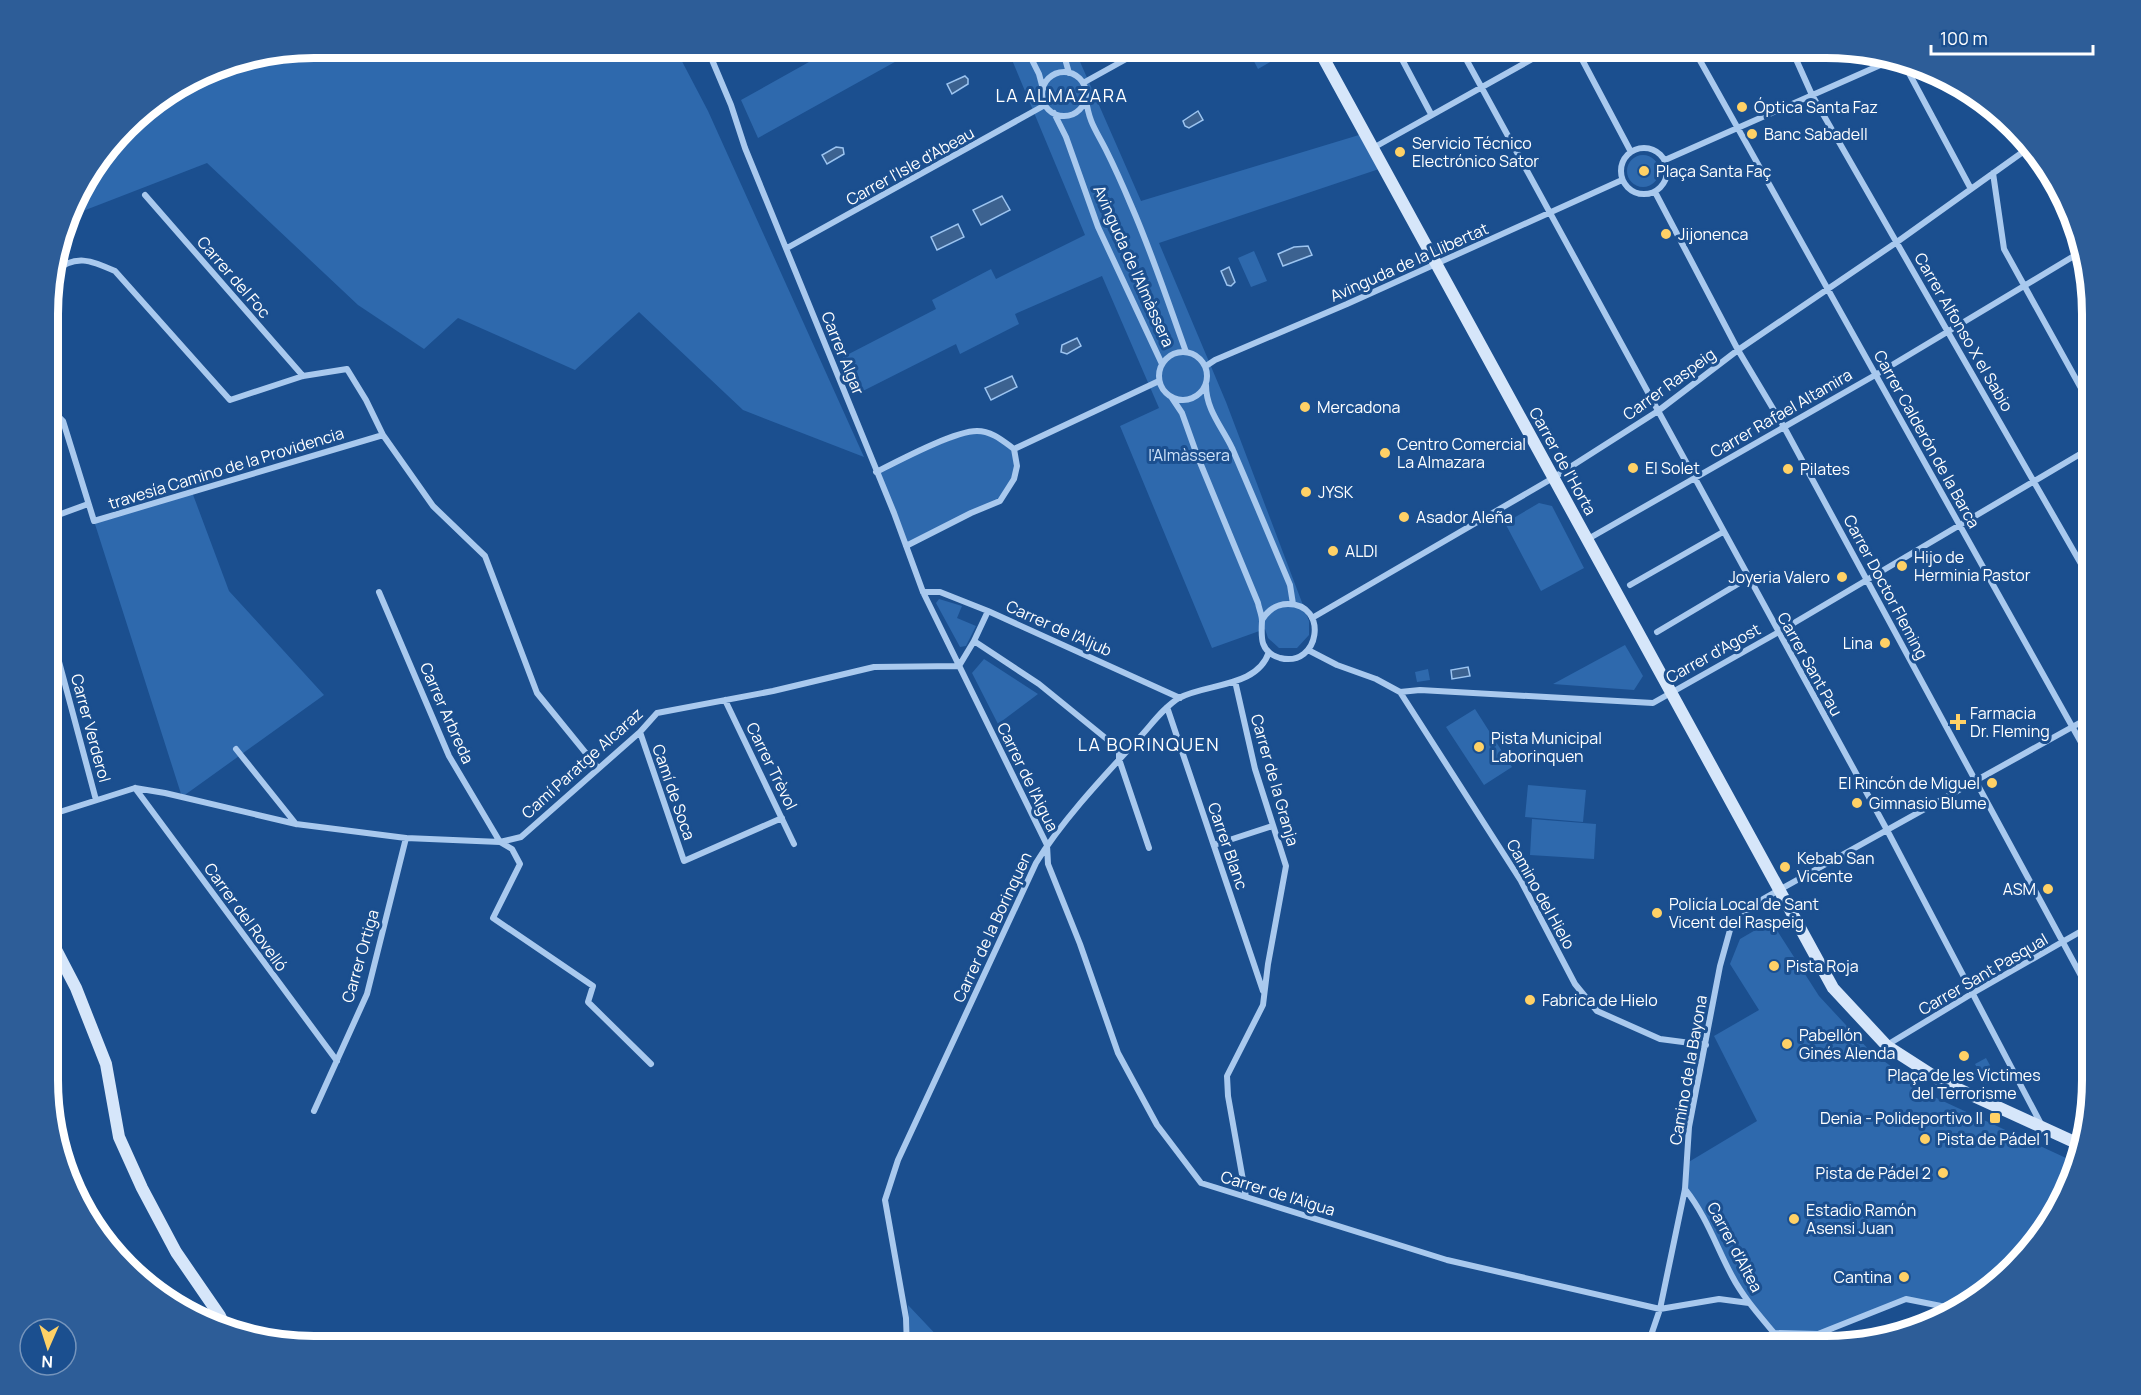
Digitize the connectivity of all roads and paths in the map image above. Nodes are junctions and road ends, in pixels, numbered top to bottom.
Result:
1 (711, 58) edge
2 (1031, 58) edge
3 (1064, 58) edge
4 (1128, 58) edge
5 (1324, 58) edge
6 (1401, 58) edge
7 (1465, 58) edge
8 (1534, 58) edge
9 (1581, 58) edge
10 (1698, 58) edge
11 (1795, 58) edge
12 (1882, 64) edge
13 (1908, 72) edge
14 (1068, 73) junction
15 (1083, 83) junction
16 (1481, 87) junction
17 (1043, 90) junction
18 (1812, 95) junction
19 (1086, 99) junction
20 (1045, 105) junction
21 (1054, 114) junction
22 (1431, 114) junction
23 (1737, 129) junction
24 (1373, 148) junction
25 (2024, 151) edge
26 (1631, 152) junction
27 (1665, 160) junction
28 (1993, 173) junction
29 (1622, 180) junction
30 (1971, 189) junction
31 (1655, 192) junction
32 (145, 195) dead end
33 (1551, 213) junction
34 (1897, 242) junction
35 (787, 248) junction
36 (2076, 255) edge
37 (65, 263) edge
38 (1435, 264) junction
39 (2023, 286) junction
40 (1829, 289) junction
41 (1947, 332) junction
42 (1738, 350) junction
43 (1186, 352) junction
44 (1162, 364) junction
45 (1206, 366) junction
46 (1877, 374) junction
47 (303, 376) junction
48 (1159, 381) junction
49 (1206, 385) junction
50 (2082, 390) edge
51 (1172, 398) junction
52 (1658, 411) junction
53 (58, 416) edge
54 (1784, 427) junction
55 (383, 435) junction
56 (1014, 450) junction
57 (2082, 453) edge
58 (876, 472) junction
59 (1553, 478) junction
60 (1695, 478) junction
61 (2034, 482) junction
62 (88, 504) junction
63 (58, 515) edge
64 (1960, 526) junction
65 (1723, 532) junction
66 (1588, 539) junction
67 (906, 546) junction
68 (2082, 566) edge
69 (1749, 578) junction
70 (1866, 579) junction
71 (1630, 585) dead end
72 (379, 592) dead end
73 (923, 592) junction
74 (1293, 604) junction
75 (988, 611) junction
76 (1312, 618) junction
77 (1262, 620) junction
78 (1657, 632) dead end
79 (1778, 633) junction
80 (974, 641) junction
81 (1308, 650) junction
82 (1269, 652) junction
83 (58, 658) edge
84 (959, 666) junction
85 (1235, 681) junction
86 (1400, 692) junction
87 (1672, 692) junction
88 (1180, 698) junction
89 (725, 700) junction
90 (1167, 708) junction
91 (2082, 722) edge
92 (2073, 727) junction
93 (640, 732) junction
94 (2082, 744) edge
95 (236, 749) dead end
96 (1119, 759) junction
97 (598, 768) junction
98 (1976, 782) junction
99 (135, 788) junction
100 (96, 800) junction
101 (58, 812) edge
102 (782, 818) junction
103 (296, 824) junction
104 (1272, 826) junction
105 (1887, 830) junction
106 (406, 838) junction
107 (500, 842) junction
108 (794, 844) dead end
109 (1047, 845) junction
110 (1214, 845) junction
111 (1149, 848) dead end
112 (1778, 891) junction
113 (2082, 931) edge
114 (2064, 942) junction
115 (58, 953) edge
116 (2082, 977) edge
117 (1263, 992) junction
118 (1973, 993) junction
119 (1706, 1045) junction
120 (1887, 1046) junction
121 (337, 1061) junction
122 (651, 1064) dead end
123 (314, 1110) dead end
124 (2044, 1129) junction
125 (2075, 1143) edge
126 (1685, 1189) junction
127 (1246, 1197) junction
128 (1749, 1302) junction
129 (1946, 1307) edge
130 (1660, 1309) junction
131 (221, 1319) edge
132 (1774, 1334) joint
133 (907, 1336) edge
134 (1651, 1336) edge

1 - 35 street, Carrer Algar
2 - 17 street
3 - 14 street
4 - 15 street
5 - 24 street, Carrer de l'Horta
6 - 22 street
7 - 16 street, Carrer Sant Pau
8 - 16 street
9 - 26 street
10 - 23 street, Carrer Calderón de la Barca
11 - 18 street, Carrer Alfonso X el Sabio
12 - 18 street
13 - 30 street
14 - 15 street
14 - 17 street
15 - 19 street
16 - 22 street
16 - 33 street, Carrer Sant Pau
17 - 20 street
18 - 23 street
18 - 34 street, Carrer Alfonso X el Sabio
19 - 21 street
19 - 43 street, Avinguda de l'Almàssera
20 - 21 street
20 - 35 street, Carrer l'Isle d'Abeau
21 - 44 street, Avinguda de l'Almàssera
22 - 24 street
23 - 27 street
23 - 40 street, Carrer Calderón de la Barca
24 - 38 street, Carrer de l'Horta
25 - 28 street, Carrer Raspeig
26 - 27 street
26 - 29 street
27 - 31 street
28 - 30 street, Carrer Raspeig
28 - 39 street
29 - 31 street
29 - 33 street, Avinguda de la Llibertat
30 - 34 street, Carrer Raspeig
31 - 42 street, Carrer Doctor Fleming
32 - 47 street, Carrer del Foc
33 - 38 street, Avinguda de la Llibertat
33 - 52 street, Carrer Sant Pau
34 - 40 street, Carrer Raspeig
34 - 41 street, Carrer Alfonso X el Sabio
35 - 58 street, Carrer Algar
36 - 39 street, Carrer Rafael Altamira
37 - 47 street
38 - 45 street, Avinguda de la Llibertat
38 - 59 street, Carrer de l'Horta
39 - 41 street, Carrer Rafael Altamira
39 - 50 street
40 - 42 street, Carrer Raspeig
40 - 46 street, Carrer Calderón de la Barca
41 - 46 street, Carrer Rafael Altamira
41 - 61 street, Carrer Alfonso X el Sabio
42 - 52 street, Carrer Raspeig
42 - 54 street, Carrer Doctor Fleming
43 - 44 street
43 - 45 street
44 - 48 street
45 - 49 street
46 - 54 street, Carrer Rafael Altamira
46 - 64 street, Carrer Calderón de la Barca
47 - 55 street
48 - 51 street
48 - 56 street
49 - 51 street
49 - 74 street
51 - 77 street
52 - 59 street, Carrer Raspeig
52 - 60 street, Carrer Sant Pau
53 - 62 street
54 - 60 street, Carrer Rafael Altamira
54 - 70 street, Carrer Doctor Fleming
55 - 62 street, travesía Camino de la Providencia
55 - 97 street
56 - 58 street
56 - 67 street
57 - 61 street, Carrer d'Agost
58 - 67 street, Carrer Algar
59 - 66 street, Carrer de l'Horta
59 - 76 street, Carrer Raspeig
60 - 65 street, Carrer Sant Pau
60 - 66 street, Carrer Rafael Altamira
61 - 64 street, Carrer d'Agost
61 - 68 street, Carrer Alfonso X el Sabio
62 - 63 street
64 - 70 street, Carrer d'Agost
64 - 92 street, Carrer Calderón de la Barca
65 - 69 street, Carrer Sant Pau
65 - 71 street
66 - 87 street, Carrer de l'Horta
67 - 73 street, Carrer Algar
69 - 78 street
69 - 79 street, Carrer Sant Pau
70 - 79 street, Carrer d'Agost
70 - 98 street, Carrer Doctor Fleming
72 - 107 street, Carrer Arbreda
73 - 75 street, Carrer de l'Aljub
73 - 84 street, Carrer Algar
74 - 76 street
74 - 77 street
75 - 80 street
75 - 88 street, Carrer de l'Aljub
76 - 81 street
77 - 82 street
79 - 87 street, Carrer d'Agost
79 - 105 street, Carrer Sant Pau
80 - 84 street
80 - 96 street
81 - 82 street
81 - 86 street
82 - 85 street, Carrer de la Borinquen
83 - 100 street, Carrer Verderol
84 - 89 street, Camí Paratge Alcaraz
84 - 109 street, Carrer de l'Aigua
85 - 88 street, Carrer de la Borinquen
85 - 104 street, Carrer de la Granja
86 - 87 street, Carrer d'Agost
86 - 119 street, Camino del Hielo
87 - 112 street, Carrer de l'Horta
88 - 90 street, Carrer de la Borinquen
89 - 93 street, Camí Paratge Alcaraz
89 - 102 street, Carrer Trèvol
90 - 96 street, Carrer de la Borinquen
90 - 110 street, Carrer Blanc
91 - 92 street, Camino de la Bayona
92 - 94 street, Carrer Calderón de la Barca
92 - 98 street, Camino de la Bayona
93 - 97 street, Camí Paratge Alcaraz
93 - 102 street, Camí de Soca
95 - 103 street
96 - 109 street, Carrer de la Borinquen
96 - 111 street
97 - 107 street, Camí Paratge Alcaraz
98 - 105 street, Camino de la Bayona
98 - 114 street, Carrer Doctor Fleming
99 - 100 street, Camí Paratge Alcaraz
99 - 103 street, Camí Paratge Alcaraz
99 - 121 street, Carrer del Rovelló
100 - 101 street, Camí Paratge Alcaraz
102 - 108 street, Carrer Trèvol
103 - 106 street, Camí Paratge Alcaraz
104 - 110 street
104 - 117 street, Carrer de la Granja
105 - 112 street, Camino de la Bayona
105 - 118 street, Carrer Sant Pau
106 - 107 street, Camí Paratge Alcaraz
106 - 121 street, Carrer Ortiga
107 - 122 street, Carrer Arbreda
109 - 127 street, Carrer de l'Aigua
109 - 133 street, Carrer de la Borinquen
110 - 117 street, Carrer Blanc
112 - 119 street, Camino de la Bayona
112 - 120 street, Carrer de l'Horta
113 - 114 street, Carrer Sant Pasqual
114 - 116 street, Carrer Doctor Fleming
114 - 118 street, Carrer Sant Pasqual
115 - 131 street
117 - 127 street, Carrer de la Granja
118 - 120 street, Carrer Sant Pasqual
118 - 124 street, Carrer Sant Pau
119 - 126 street, Camino de la Bayona
120 - 124 street, Carrer de l'Horta
121 - 123 street, Carrer Ortiga
124 - 125 street, Carrer de l'Horta
126 - 128 street, Carrer d'Altea
126 - 130 street, Camino de la Bayona
127 - 130 street, Carrer de l'Aigua
128 - 130 street
128 - 132 street, Carrer d'Altea
129 - 132 street
130 - 134 street, Camino de la Bayona

